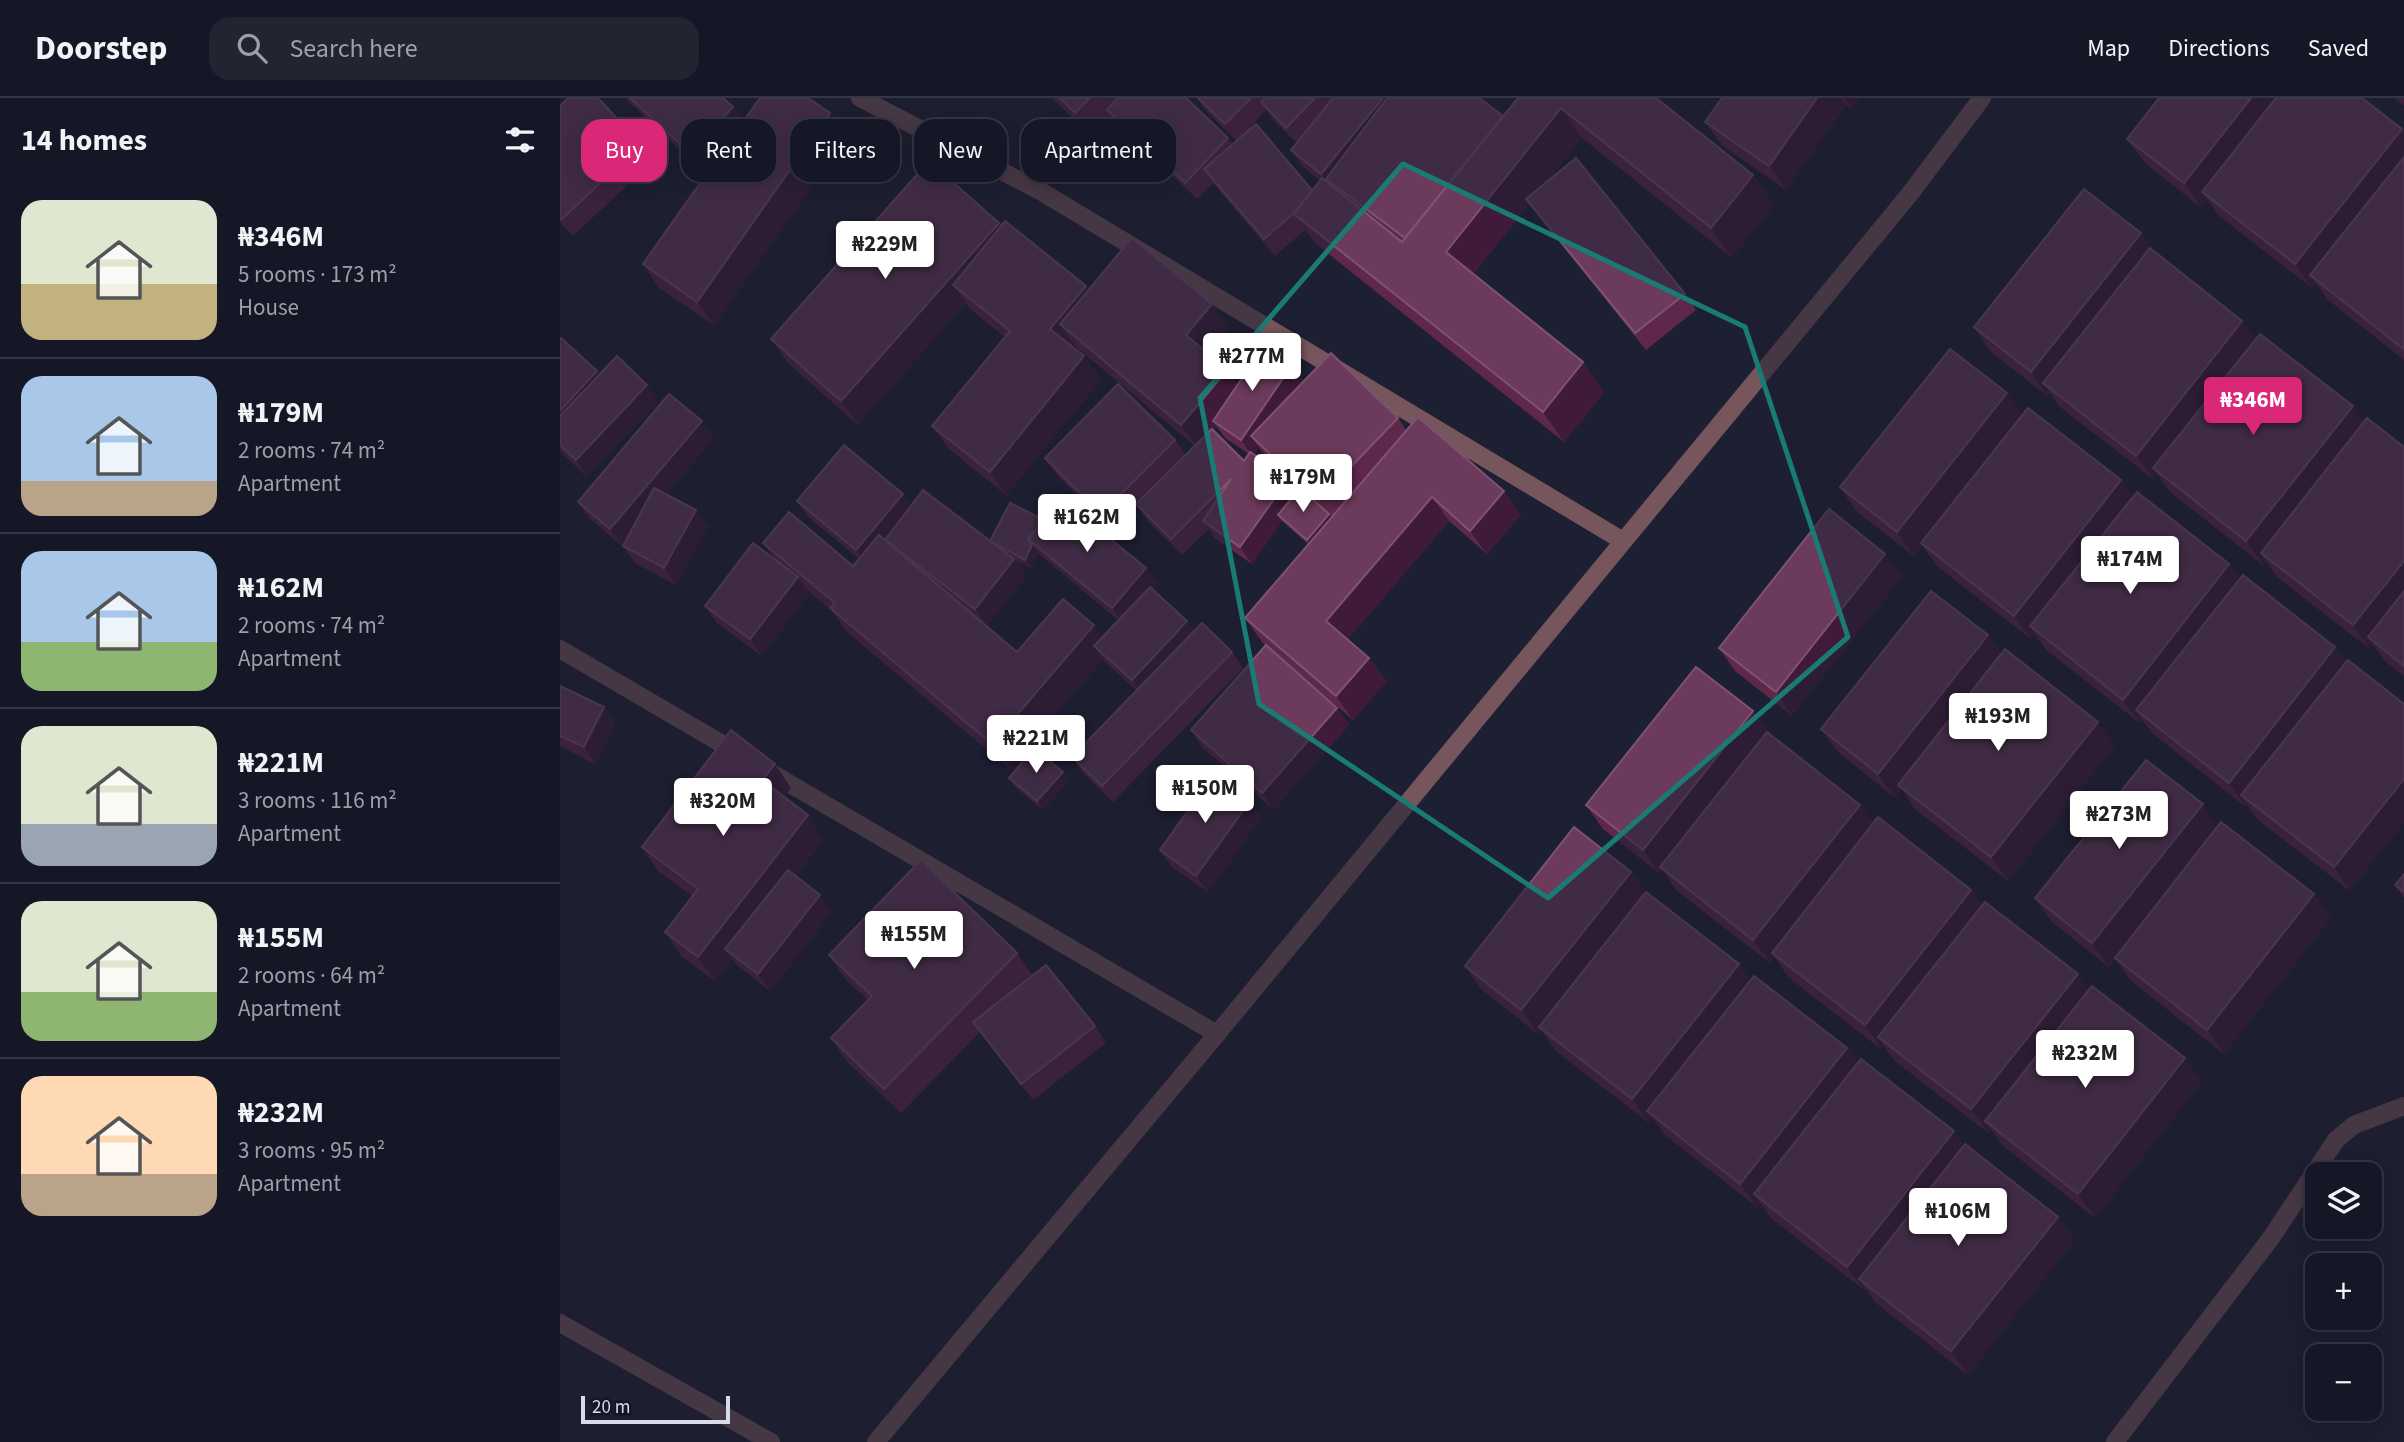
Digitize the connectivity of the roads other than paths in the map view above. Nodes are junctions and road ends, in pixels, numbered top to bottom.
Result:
1 (860, 98) edge
2 (1982, 98) edge
3 (1623, 541) junction
4 (560, 649) edge
5 (1217, 1034) junction
6 (2404, 1106) edge
7 (560, 1323) edge
8 (771, 1442) edge
9 (876, 1442) edge
10 (2115, 1442) edge

1 - 3 street
2 - 3 street
3 - 5 street
4 - 5 street
5 - 9 street
6 - 10 street
7 - 8 street

